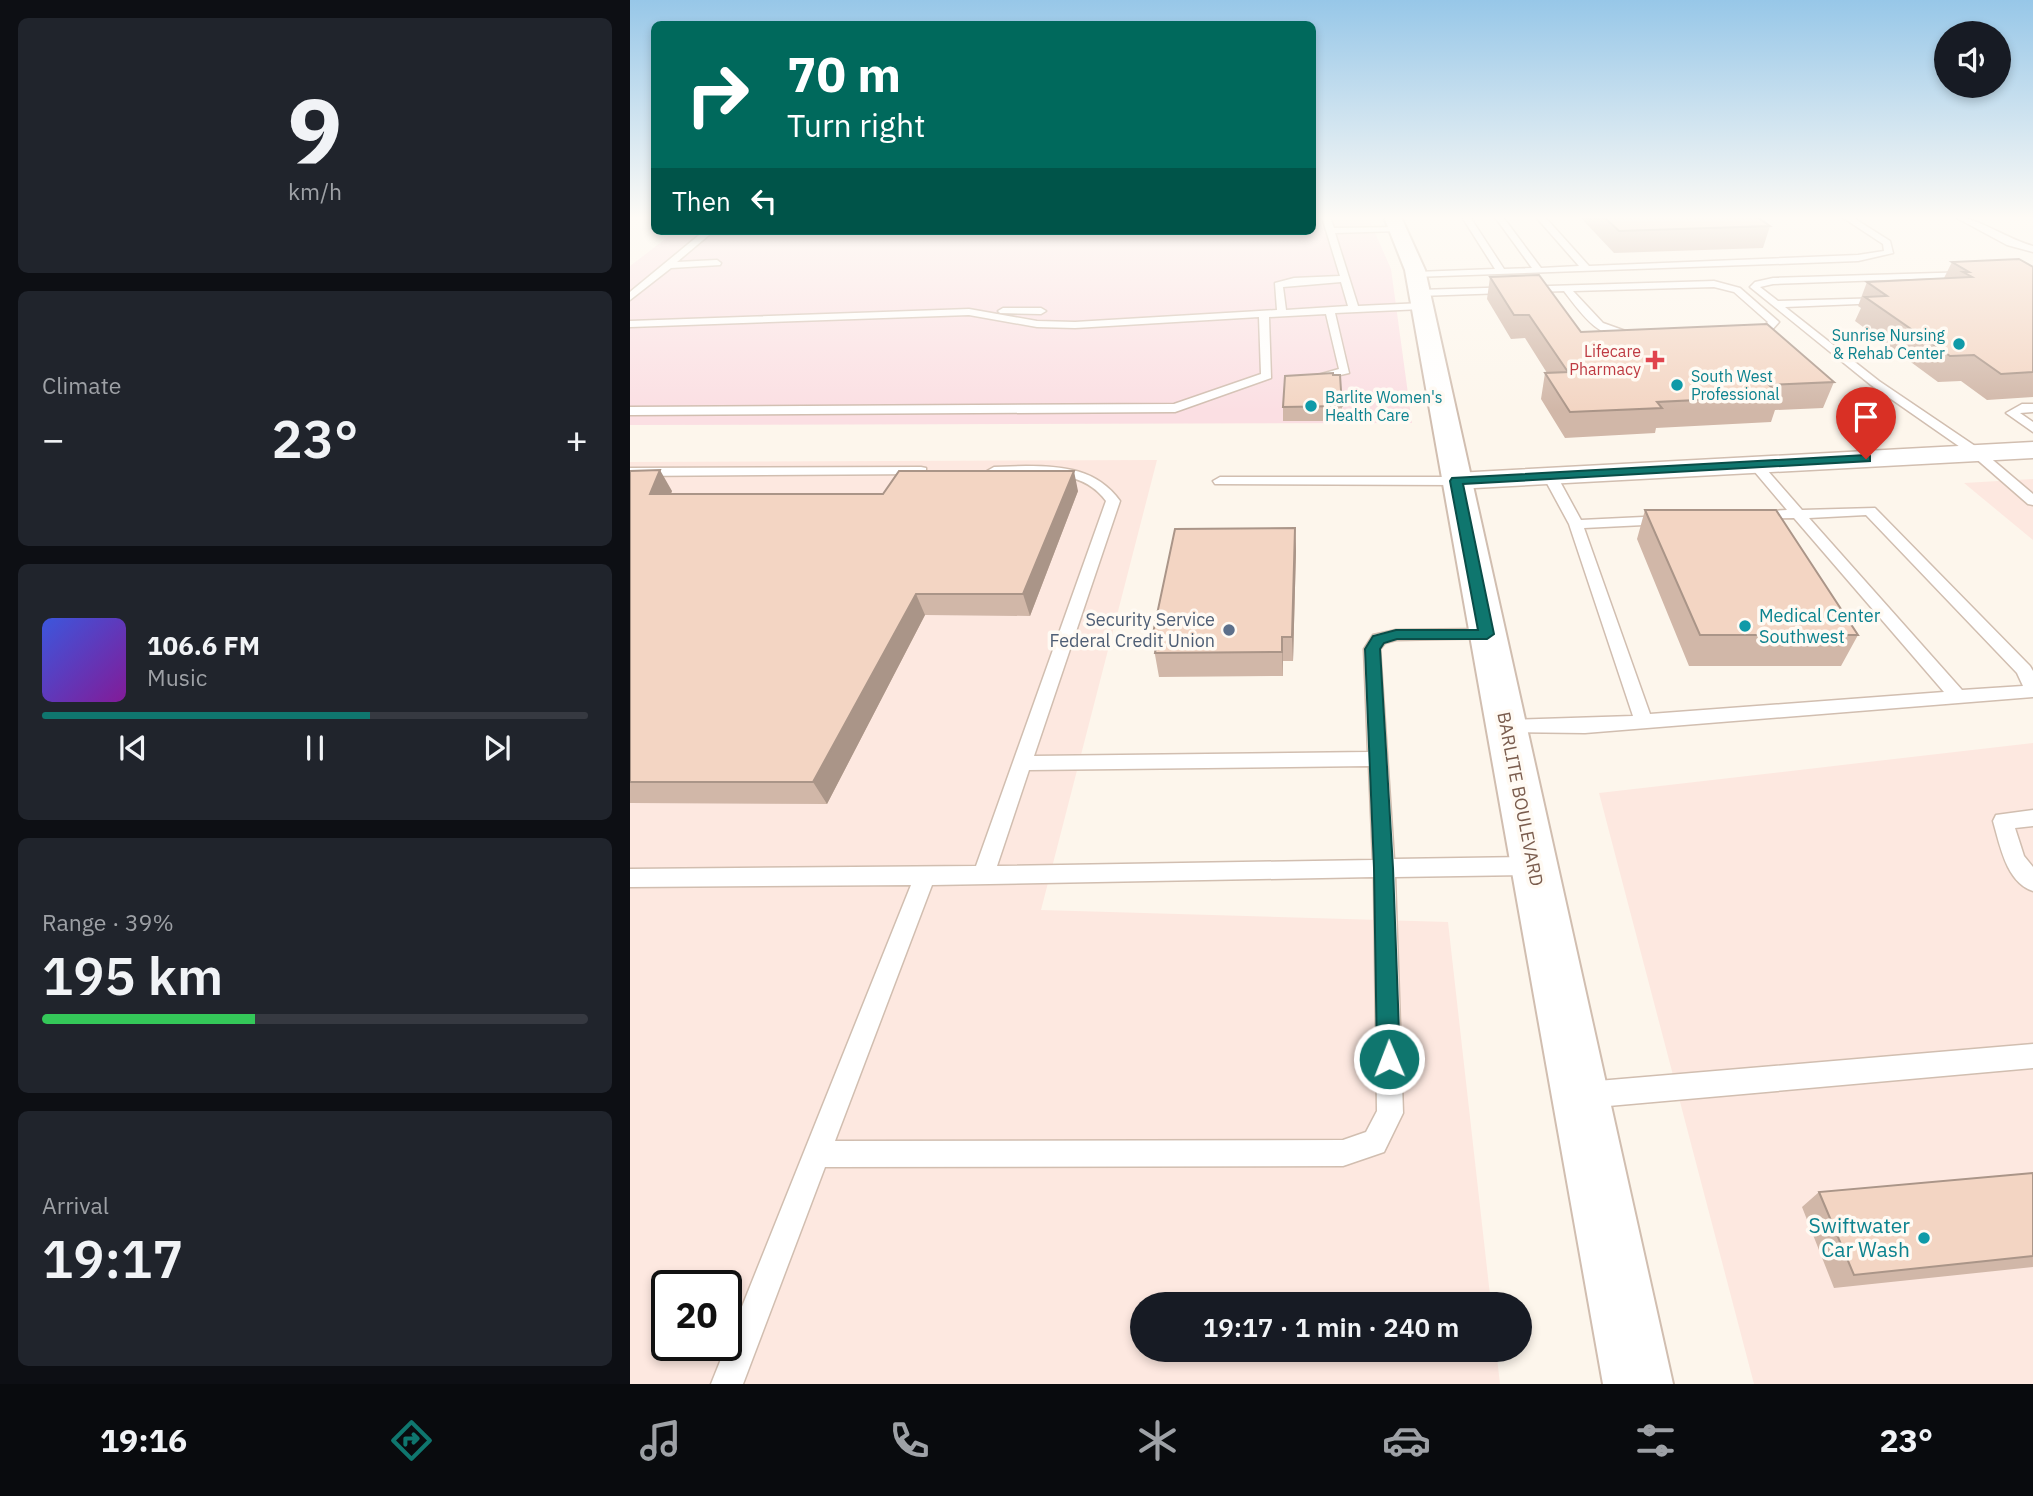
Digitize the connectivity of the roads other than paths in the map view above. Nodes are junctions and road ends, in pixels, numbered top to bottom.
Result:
1 (648, 282) edge
2 (1292, 282) edge
3 (1346, 282) edge
4 (1416, 282) edge
5 (1458, 282) edge
6 (1770, 282) edge
7 (1922, 282) edge
8 (1933, 287) edge
9 (1566, 288) junction
10 (1419, 291) junction
11 (630, 297) edge
12 (1896, 299) edge
13 (1776, 304) junction
14 (1354, 309) junction
15 (1041, 311) dead end
16 (1330, 311) junction
17 (969, 312) junction
18 (1282, 313) junction
19 (1264, 314) junction
20 (1057, 317) dead end
21 (630, 324) edge
22 (1075, 325) junction
23 (1742, 331) edge
24 (1636, 335) edge
25 (1300, 382) edge
26 (1259, 392) dead end
27 (1200, 399) junction
28 (2033, 408) edge
29 (630, 411) edge
30 (2033, 428) edge
31 (2033, 450) edge
32 (1977, 453) junction
33 (1755, 464) junction
34 (943, 471) edge
35 (984, 471) edge
36 (630, 472) edge
37 (1550, 476) junction
38 (1220, 481) dead end
39 (1456, 481) junction
40 (2033, 501) edge
41 (1798, 513) junction
42 (1742, 516) edge
43 (1673, 520) edge
44 (1576, 524) junction
45 (1487, 634) junction
46 (2033, 690) edge
47 (1958, 697) junction
48 (1644, 722) junction
49 (1505, 727) junction
50 (1377, 759) junction
51 (1022, 763) junction
52 (2033, 818) edge
53 (1534, 866) junction
54 (1384, 868) junction
55 (984, 874) junction
56 (925, 876) junction
57 (630, 878) edge
58 (2033, 881) edge
59 (2033, 1056) edge
60 (1580, 1096) junction
61 (816, 1154) junction
62 (727, 1384) edge
63 (1638, 1384) edge

1 - 11 lane
2 - 18 lane
3 - 14 lane
4 - 10 street, BARLITE BOULEVARD
5 - 10 lane
6 - 13 lane
7 - 8 lane
9 - 10 lane
9 - 23 lane
9 - 24 lane
10 - 14 lane
10 - 39 street, BARLITE BOULEVARD
12 - 13 lane
13 - 32 lane
14 - 16 lane
15 - 17 lane
16 - 18 lane
16 - 25 lane
17 - 21 lane
17 - 22 lane
18 - 19 lane
19 - 22 lane
19 - 27 lane
20 - 22 lane
26 - 27 lane
27 - 29 lane
28 - 30 lane
31 - 32 street
32 - 33 street
32 - 40 lane
33 - 37 street
33 - 41 lane
34 - 36 lane
35 - 51 lane
37 - 39 street
37 - 44 lane
38 - 39 lane
39 - 45 street, BARLITE BOULEVARD
41 - 42 lane
41 - 46 lane
41 - 47 lane
43 - 44 lane
44 - 48 lane
45 - 49 street, BARLITE BOULEVARD
45 - 50 lane
46 - 47 lane
47 - 48 lane
48 - 49 lane
49 - 53 street, BARLITE BOULEVARD
50 - 51 lane
50 - 54 lane
51 - 55 lane
52 - 58 lane
53 - 54 lane
53 - 60 street, BARLITE BOULEVARD
54 - 55 lane
54 - 61 lane
55 - 56 lane
56 - 57 lane
56 - 61 lane
59 - 60 lane
60 - 63 street, BARLITE BOULEVARD
61 - 62 lane

